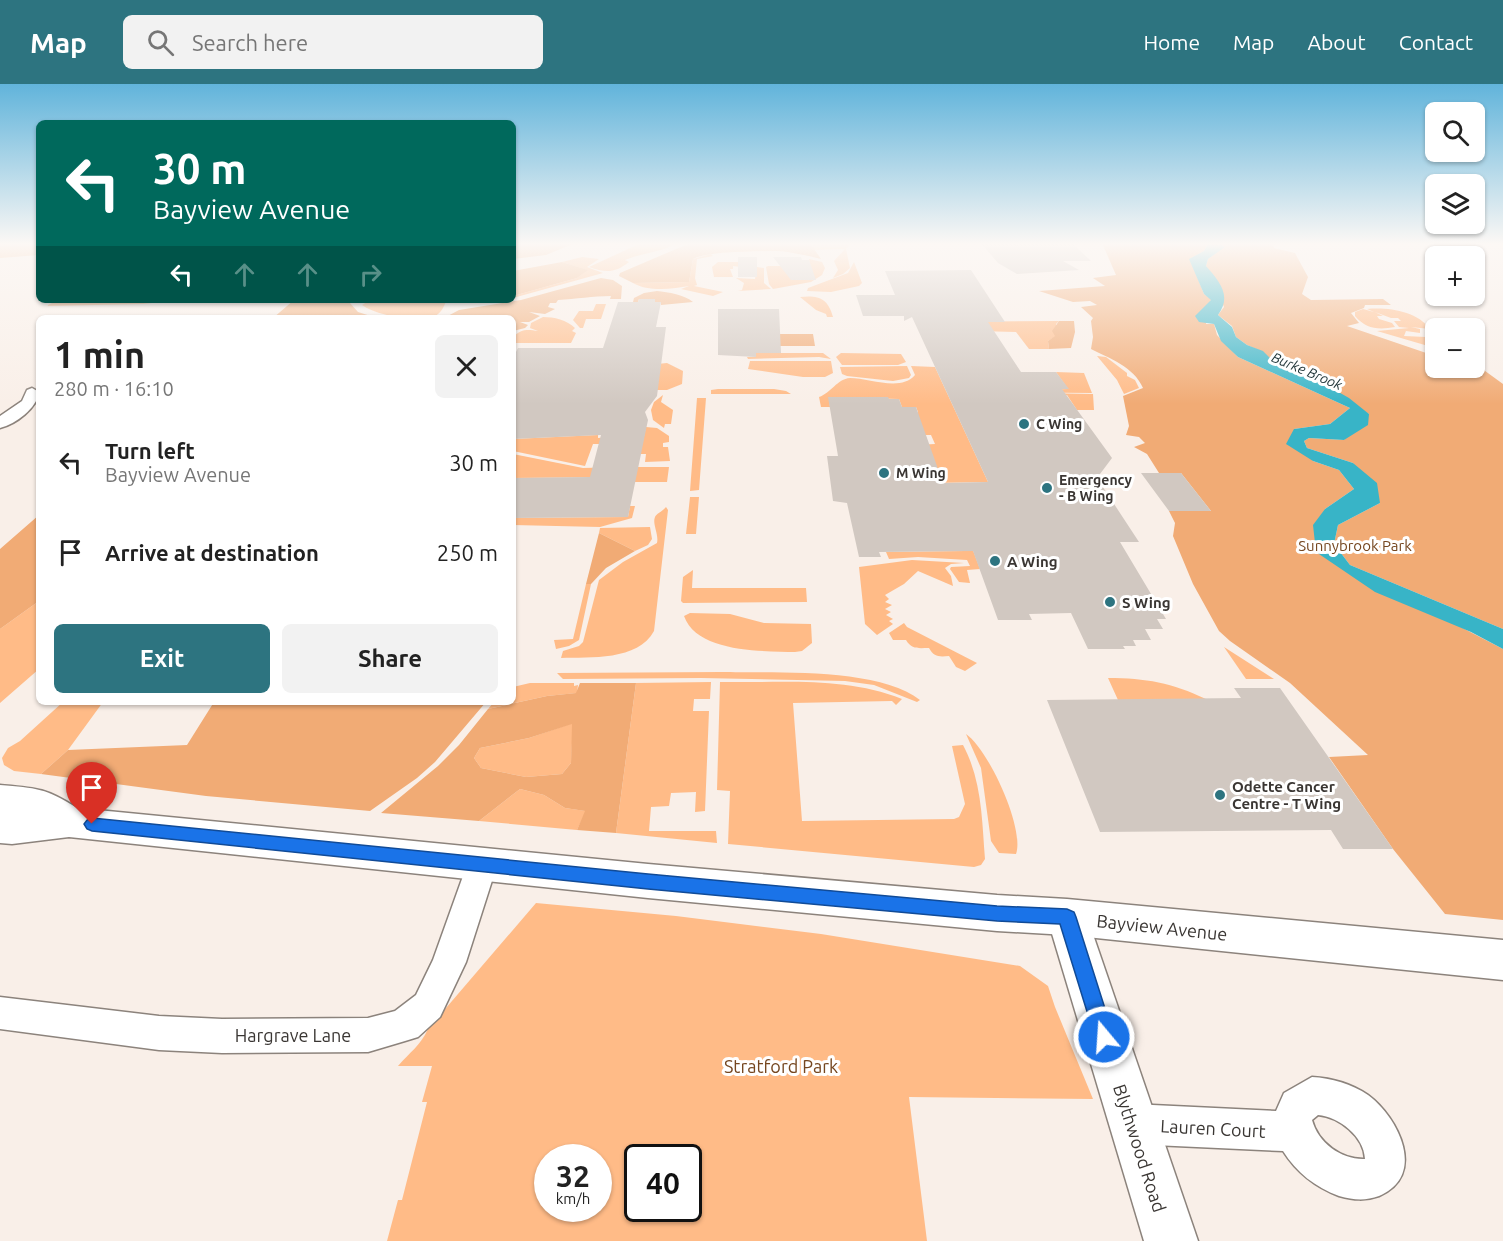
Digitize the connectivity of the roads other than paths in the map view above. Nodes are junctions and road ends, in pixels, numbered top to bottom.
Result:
1 (35, 391) edge
2 (0, 409) edge
3 (0, 423) edge
4 (0, 799) edge
5 (69, 822) junction
6 (0, 828) edge
7 (482, 865) junction
8 (1067, 917) junction
9 (1503, 960) edge
10 (0, 1013) edge
11 (1132, 1124) junction
12 (1295, 1132) dead end
13 (1171, 1241) edge

1 - 2 street
1 - 3 street
4 - 5 main road, Bayview Avenue
5 - 6 main road, Bayview Avenue
5 - 7 main road, Bayview Avenue
7 - 8 main road, Bayview Avenue
7 - 10 street, Hargrave Lane
8 - 9 main road, Bayview Avenue
8 - 11 street, Blythwood Road
11 - 12 street, Lauren Court
11 - 13 street, Blythwood Road

